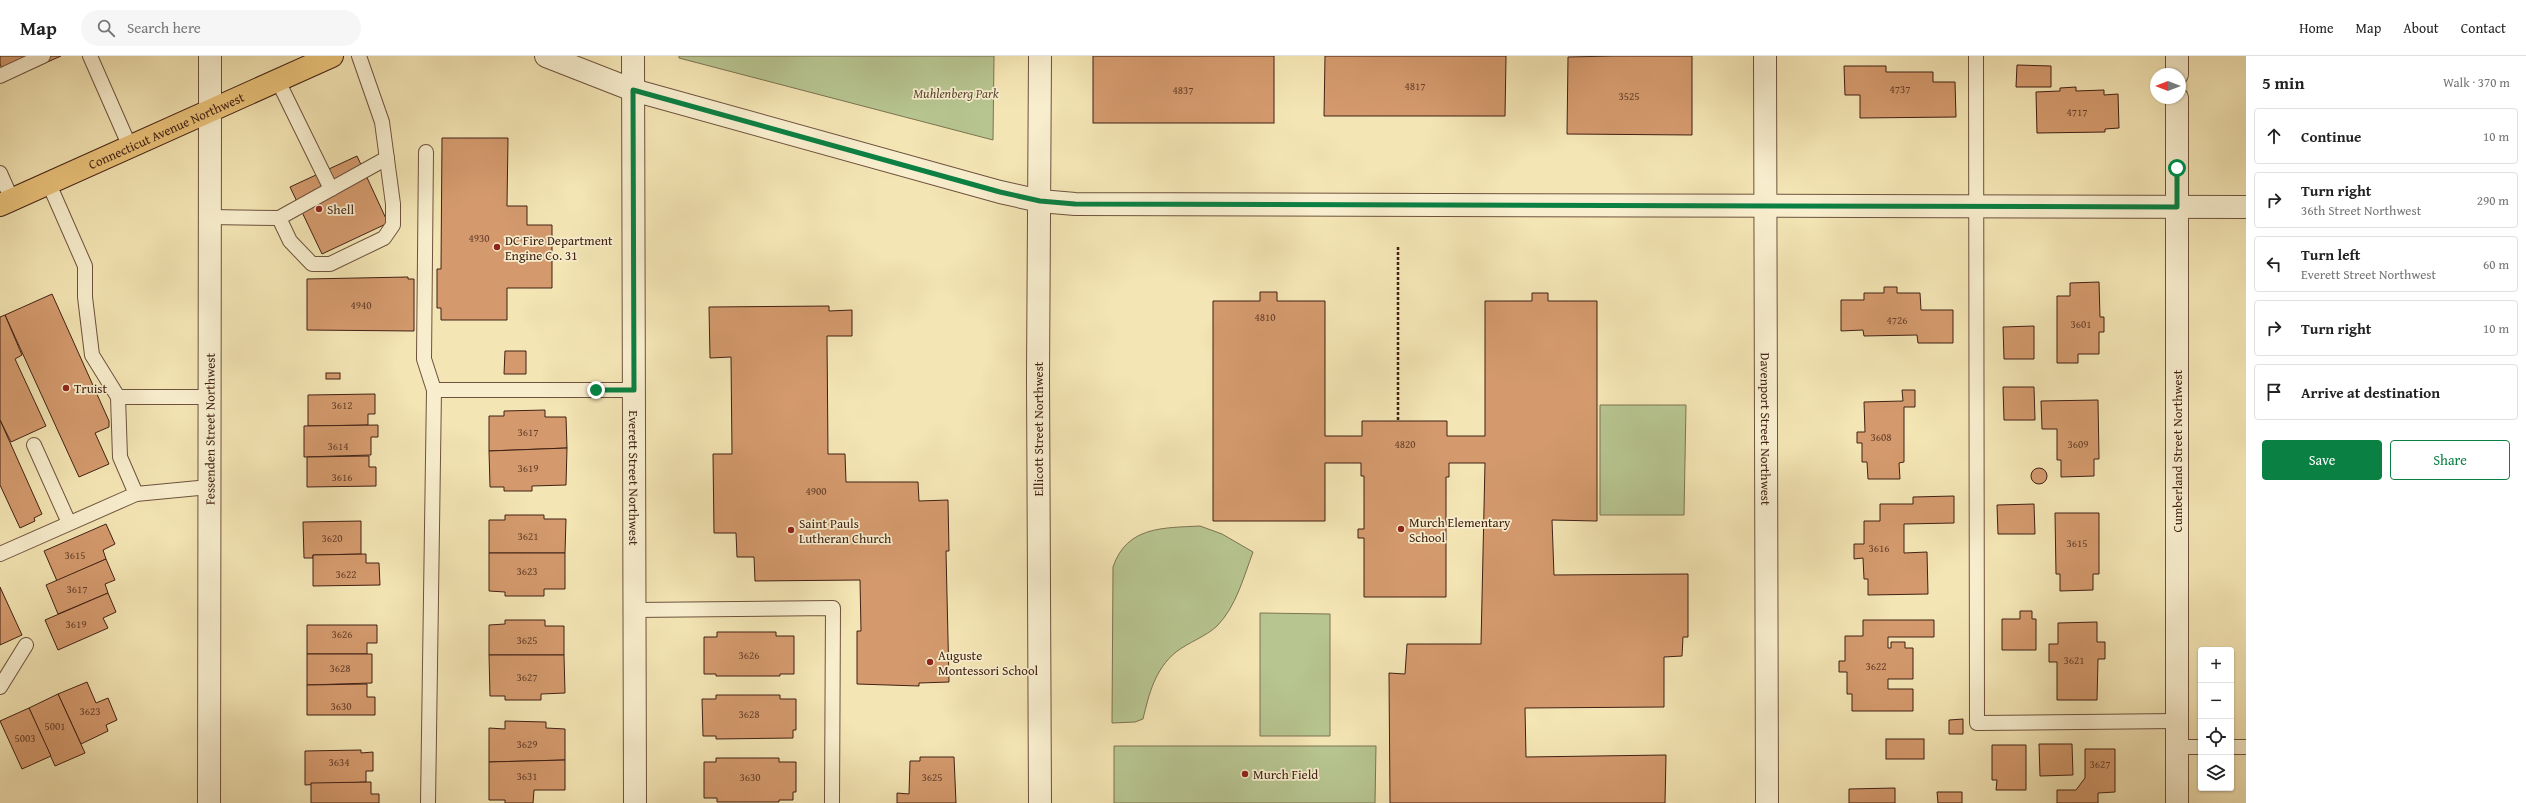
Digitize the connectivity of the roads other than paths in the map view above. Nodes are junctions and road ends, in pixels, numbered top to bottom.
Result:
1 (43, 56) edge
2 (90, 56) edge
3 (210, 56) edge
4 (332, 56) edge
5 (359, 56) edge
6 (546, 56) edge
7 (633, 56) edge
8 (1040, 56) edge
9 (1765, 56) edge
10 (1976, 56) edge
11 (2177, 56) edge
12 (2177, 68) edge
13 (0, 76) edge
14 (278, 80) junction
15 (633, 90) junction
16 (2177, 104) edge
17 (210, 111) junction
18 (130, 147) junction
19 (426, 152) dead end
20 (387, 158) junction
21 (0, 173) edge
22 (49, 184) junction
23 (331, 189) junction
24 (1040, 201) junction
25 (6, 203) edge
26 (1766, 207) junction
27 (1976, 207) junction
28 (2177, 207) junction
29 (2246, 207) edge
30 (210, 217) junction
31 (279, 218) junction
32 (434, 390) junction
33 (634, 390) junction
34 (118, 397) junction
35 (210, 397) junction
36 (34, 445) dead end
37 (209, 487) junction
38 (136, 494) junction
39 (69, 523) junction
40 (0, 554) edge
41 (634, 610) junction
42 (26, 645) dead end
43 (0, 687) edge
44 (2177, 722) junction
45 (2177, 747) junction
46 (2198, 747) edge
47 (2234, 747) edge
48 (2246, 748) edge
49 (209, 803) edge
50 (428, 803) edge
51 (635, 803) edge
52 (832, 803) edge
53 (1040, 803) edge
54 (1767, 803) edge
55 (2177, 803) edge

1 - 13 lane
2 - 18 lane
3 - 17 street, Fessenden Street Northwest
4 - 14 main road, Connecticut Avenue Northwest
5 - 20 lane
6 - 15 street
7 - 15 street, Everett Street Northwest
8 - 24 street, Ellicott Street Northwest
9 - 26 street, Davenport Street Northwest
10 - 27 lane
11 - 12 street
14 - 17 main road, Connecticut Avenue Northwest
14 - 23 lane
15 - 24 street
15 - 33 street, Everett Street Northwest
16 - 28 street, Cumberland Street Northwest
17 - 18 main road, Connecticut Avenue Northwest
17 - 30 street, Fessenden Street Northwest
18 - 22 main road, Connecticut Avenue Northwest
19 - 32 lane
20 - 23 lane
20 - 31 lane
21 - 25 lane
22 - 25 main road, Connecticut Avenue Northwest
22 - 34 lane
23 - 31 lane
24 - 26 street
24 - 53 street, Ellicott Street Northwest
26 - 27 street
26 - 54 street, Davenport Street Northwest
27 - 28 street
27 - 44 lane
28 - 29 street
28 - 44 street, Cumberland Street Northwest
30 - 31 lane
30 - 35 street, Fessenden Street Northwest
32 - 33 lane
32 - 50 lane
33 - 41 street, Everett Street Northwest
34 - 35 lane
34 - 38 lane
35 - 37 street, Fessenden Street Northwest
36 - 39 lane
37 - 38 lane
37 - 49 street, Fessenden Street Northwest
38 - 39 lane
39 - 40 lane
41 - 51 street, Everett Street Northwest
41 - 52 lane
42 - 43 lane
44 - 45 street, Cumberland Street Northwest
45 - 46 lane
45 - 55 street, Cumberland Street Northwest
47 - 48 lane

